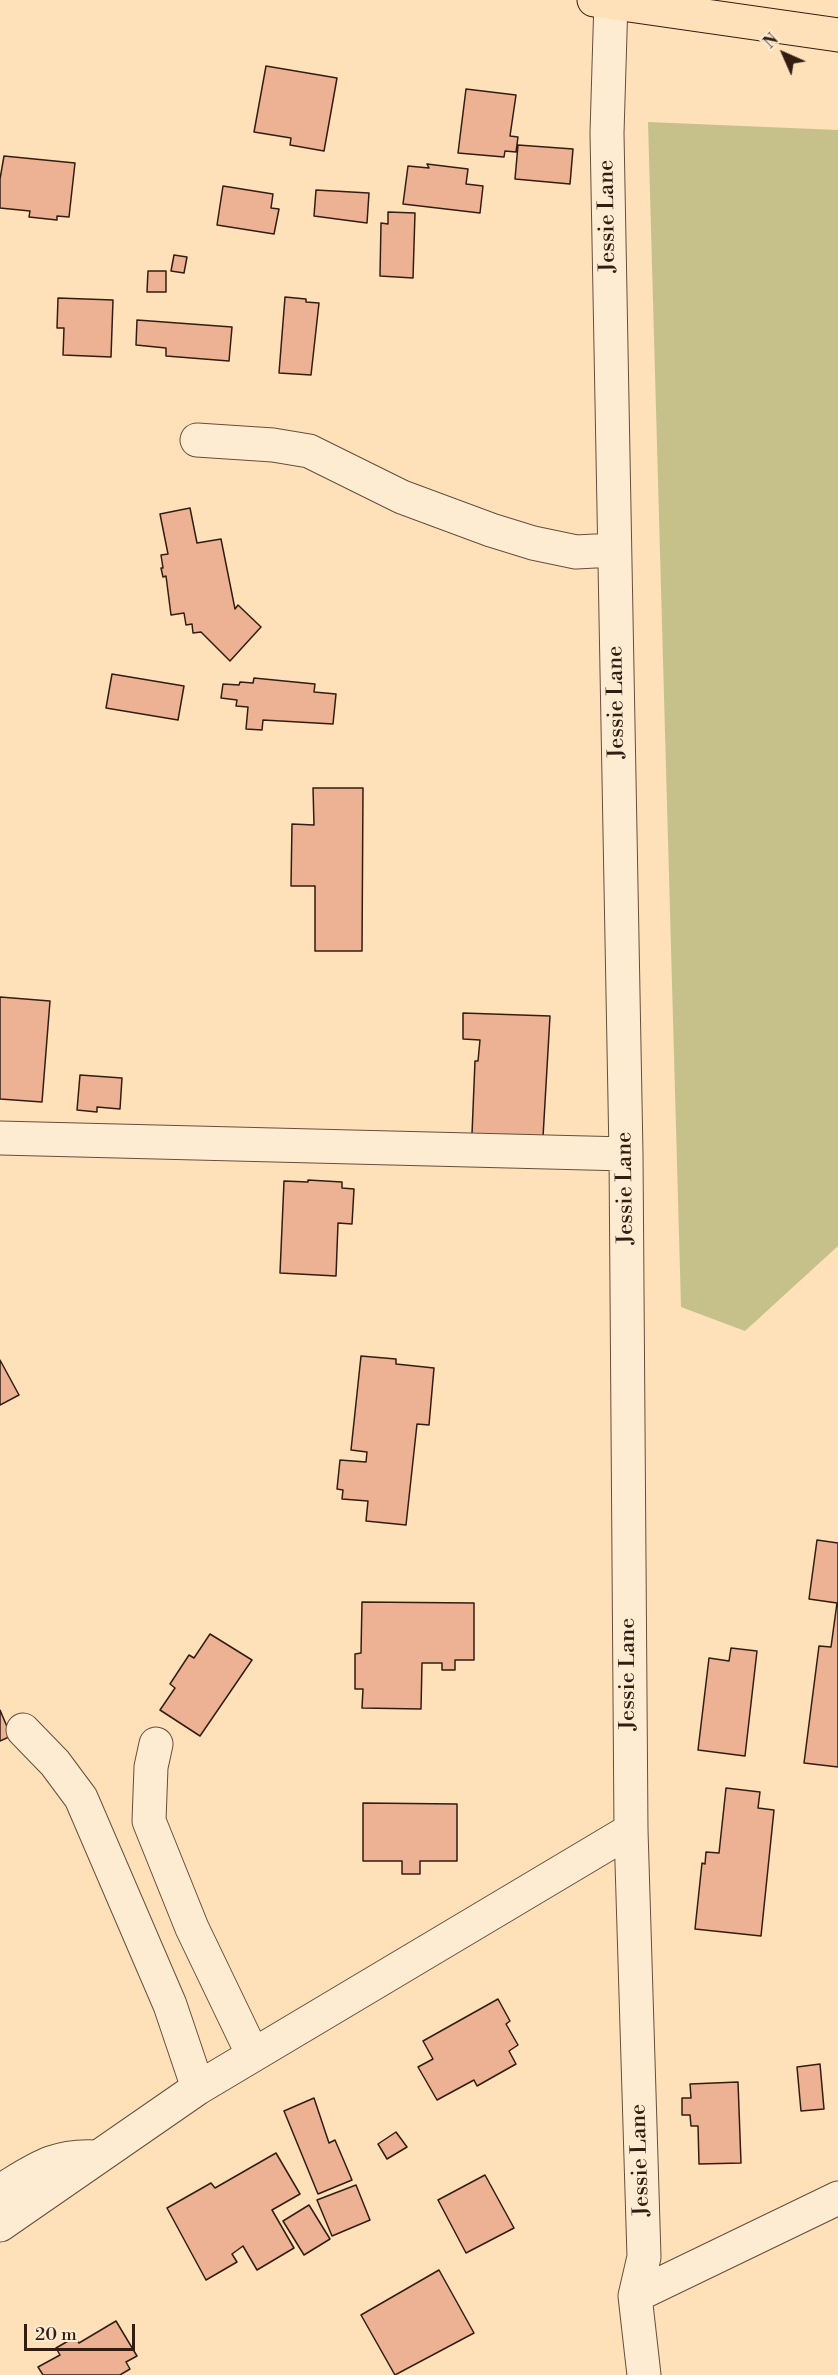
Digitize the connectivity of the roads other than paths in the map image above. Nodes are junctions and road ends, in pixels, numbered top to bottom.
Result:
1 (605, 1) edge
2 (838, 35) edge
3 (197, 440) dead end
4 (614, 550) junction
5 (0, 1138) edge
6 (626, 1154) junction
7 (23, 1730) dead end
8 (156, 1744) dead end
9 (630, 1830) junction
10 (253, 2055) junction
11 (198, 2088) junction
12 (99, 2157) junction
13 (0, 2191) edge
14 (838, 2198) edge
15 (0, 2225) edge
16 (635, 2296) junction
17 (644, 2375) edge

1 - 2 main road
1 - 4 street, Jessie Lane
3 - 4 street
4 - 6 street, Jessie Lane
5 - 6 street
6 - 9 street, Jessie Lane
7 - 11 street
8 - 10 street
9 - 10 street
9 - 16 street, Jessie Lane
10 - 11 street
11 - 12 street
12 - 13 street
12 - 15 street
14 - 16 street
16 - 17 street, Jessie Lane

